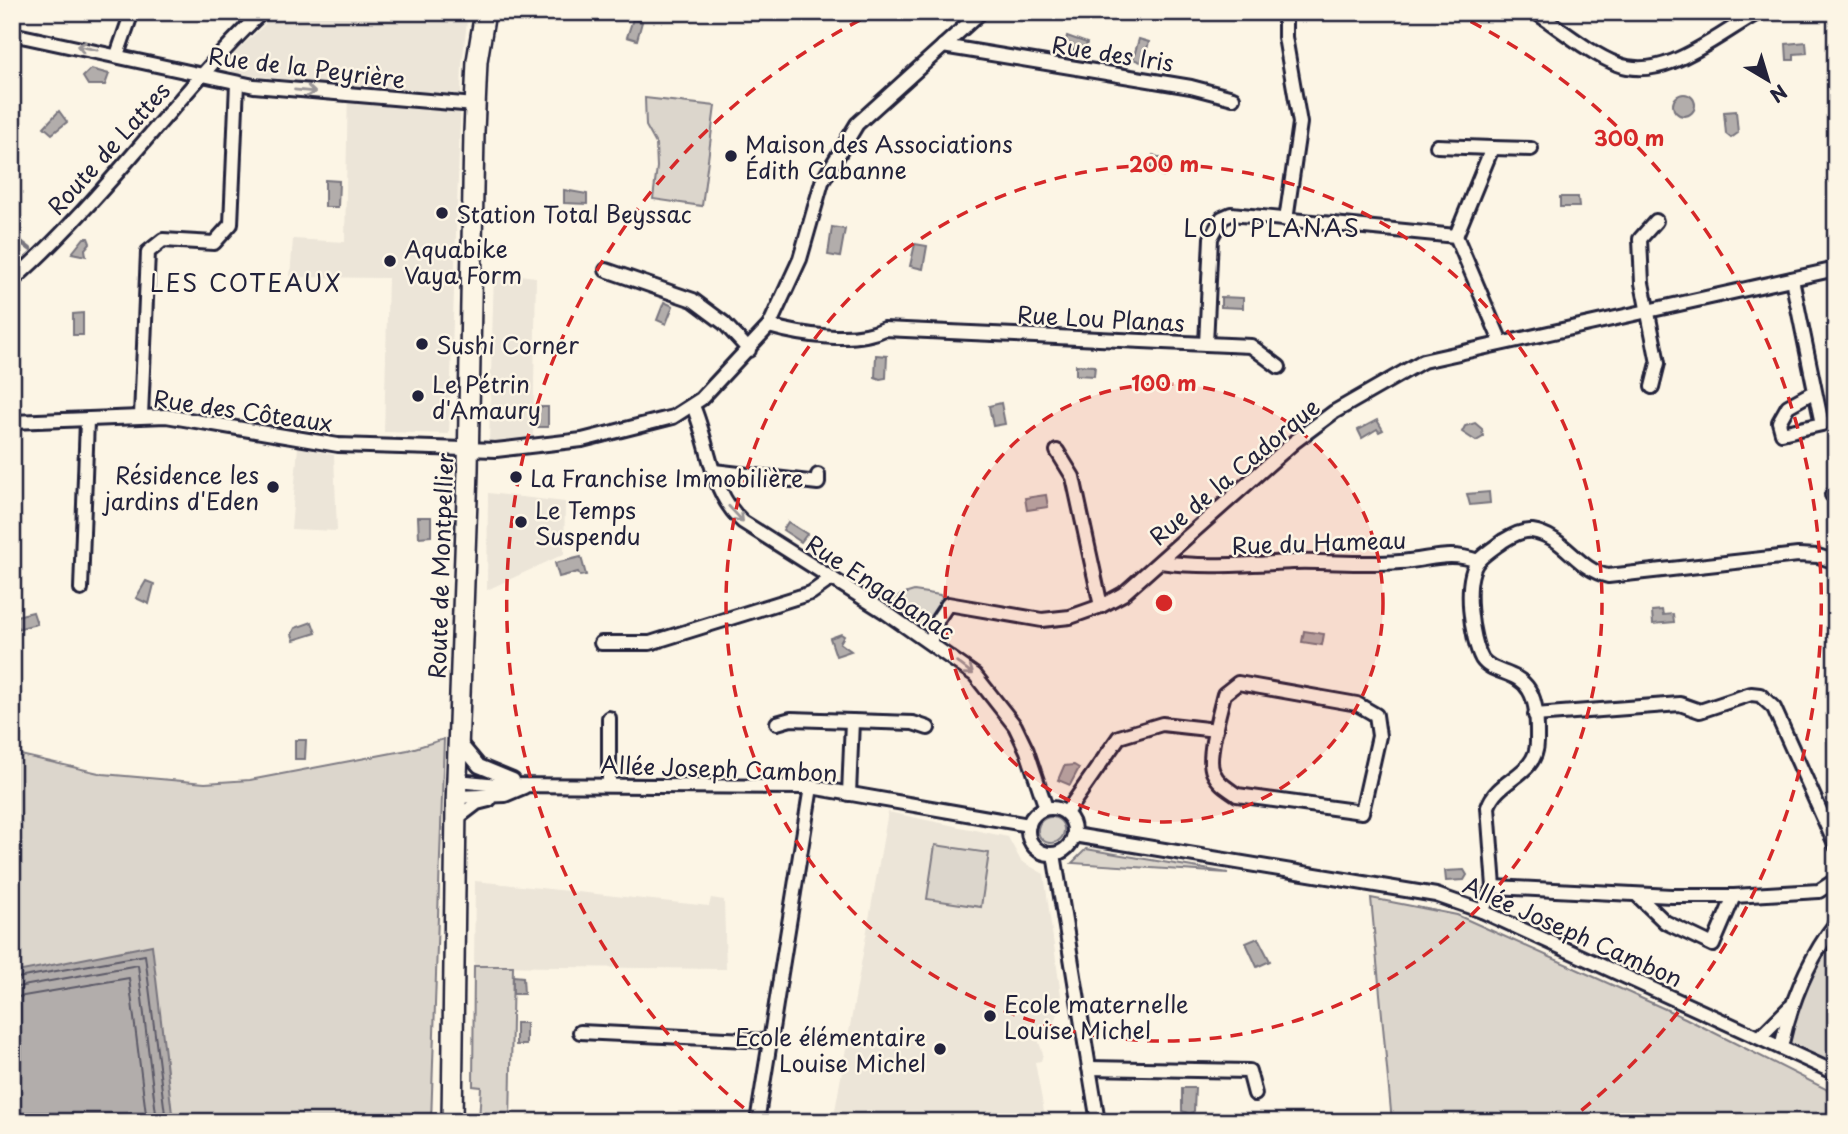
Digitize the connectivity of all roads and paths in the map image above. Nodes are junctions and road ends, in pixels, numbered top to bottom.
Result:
1 (132, 12) edge
2 (262, 12) edge
3 (485, 12) edge
4 (981, 12) edge
5 (1284, 12) edge
6 (1535, 12) edge
7 (1759, 12) edge
8 (12, 34) edge
9 (943, 46) junction
10 (117, 55) junction
11 (201, 75) junction
12 (237, 83) junction
13 (1233, 98) dead end
14 (475, 106) junction
15 (1437, 146) dead end
16 (1492, 148) junction
17 (1531, 149) dead end
18 (1286, 220) junction
19 (1656, 222) dead end
20 (1456, 236) junction
21 (1836, 269) edge
22 (606, 270) dead end
23 (1792, 279) junction
24 (12, 281) edge
25 (1646, 311) junction
26 (769, 326) junction
27 (1501, 342) junction
28 (1206, 344) junction
29 (749, 349) junction
30 (1279, 367) dead end
31 (1652, 387) dead end
32 (1815, 391) dead end
33 (693, 406) junction
34 (141, 416) junction
35 (87, 420) junction
36 (12, 422) edge
37 (468, 450) junction
38 (1057, 451) dead end
39 (714, 471) junction
40 (818, 475) dead end
41 (1478, 561) junction
42 (1160, 562) junction
43 (1836, 562) edge
44 (832, 579) junction
45 (81, 589) dead end
46 (1101, 606) junction
47 (930, 642) junction
48 (601, 643) dead end
49 (1535, 715) junction
50 (609, 718) dead end
51 (852, 721) junction
52 (777, 723) dead end
53 (928, 728) dead end
54 (1216, 730) junction
55 (458, 741) junction
56 (531, 784) junction
57 (608, 784) junction
58 (811, 787) junction
59 (457, 789) junction
60 (849, 794) junction
61 (505, 795) junction
62 (1046, 808) junction
63 (1066, 813) junction
64 (456, 819) junction
65 (1029, 825) junction
66 (1074, 835) junction
67 (1836, 846) edge
68 (1054, 854) junction
69 (1836, 880) edge
70 (1494, 887) junction
71 (1637, 895) junction
72 (1734, 896) junction
73 (1482, 911) junction
74 (1836, 923) edge
75 (1790, 1007) junction
76 (580, 1032) dead end
77 (1760, 1037) junction
78 (768, 1041) junction
79 (1781, 1047) junction
80 (1089, 1068) junction
81 (1836, 1073) edge
82 (1255, 1094) dead end
83 (452, 1122) edge
84 (757, 1122) edge
85 (1098, 1122) edge

1 - 10 street
2 - 11 street, Route de Lattes
3 - 14 main road, Route de Montpellier
4 - 9 street
5 - 18 street
6 - 7 street
10 -> 8 street, Rue de la Peyrière
9 - 13 street, Rue des Iris
9 - 26 street
10 - 11 street, Rue de la Peyrière
11 - 12 street, Rue de la Peyrière
11 - 24 street, Route de Lattes
12 -> 14 street, Rue de la Peyrière
12 - 34 street
14 - 37 main road, Route de Montpellier
15 - 16 street
16 - 17 street
16 - 20 street
18 - 20 street, Rue Lou Planas
18 - 28 street, Rue Lou Planas
19 - 25 street
20 - 27 street
21 - 23 street, Rue de la Cadorque
22 - 29 street
23 - 25 street, Rue de la Cadorque
23 - 32 street
25 - 27 street, Rue de la Cadorque
25 - 31 street
26 - 28 street, Rue Lou Planas
26 - 29 street
27 - 42 street, Rue de la Cadorque
28 - 30 street
29 - 33 street
33 - 37 street, Rue des Côteaux
33 - 39 street, Rue Engabanac
34 - 35 street, Rue des Côteaux
34 - 37 street, Rue des Côteaux
35 - 36 street, Rue des Côteaux
35 - 45 street
37 - 55 main road, Route de Montpellier
38 - 46 street
39 - 40 street
39 -> 44 street, Rue Engabanac
41 - 42 street, Rue du Hameau
41 - 43 street
41 - 49 street
42 - 46 street, Rue de la Cadorque
44 - 47 street, Rue Engabanac
44 - 48 street
46 - 47 street, Rue de la Cadorque
47 -> 62 street, Rue Engabanac
49 - 67 street
49 - 70 street
50 - 57 street
51 - 52 street
51 - 53 street
51 - 60 street
54 - 54 street
54 - 63 street
55 - 56 street, Allée Joseph Cambon
55 - 59 main road, Route de Montpellier
56 - 57 street, Allée Joseph Cambon
56 - 59 street, Allée Joseph Cambon
56 - 61 street, Allée Joseph Cambon
57 - 58 street, Allée Joseph Cambon
58 - 60 street, Allée Joseph Cambon
58 - 78 street
59 - 61 street, Allée Joseph Cambon
59 - 64 main road, Route de Montpellier
60 - 65 street, Allée Joseph Cambon
61 - 64 street, Allée Joseph Cambon
62 - 63 street
62 - 65 street
63 - 66 street
64 - 83 main road, Route de Montpellier
65 - 68 street
66 - 68 street
66 - 73 street, Allée Joseph Cambon
68 - 80 street
69 - 72 street
70 - 71 street
70 - 73 street
71 - 72 street
71 - 72 street
73 - 77 street, Allée Joseph Cambon
74 - 75 street
75 - 77 street
75 - 79 street
76 - 78 street
77 - 79 street, Allée Joseph Cambon
78 - 84 street
79 - 81 street, Allée Joseph Cambon
80 - 82 street
80 - 85 street

